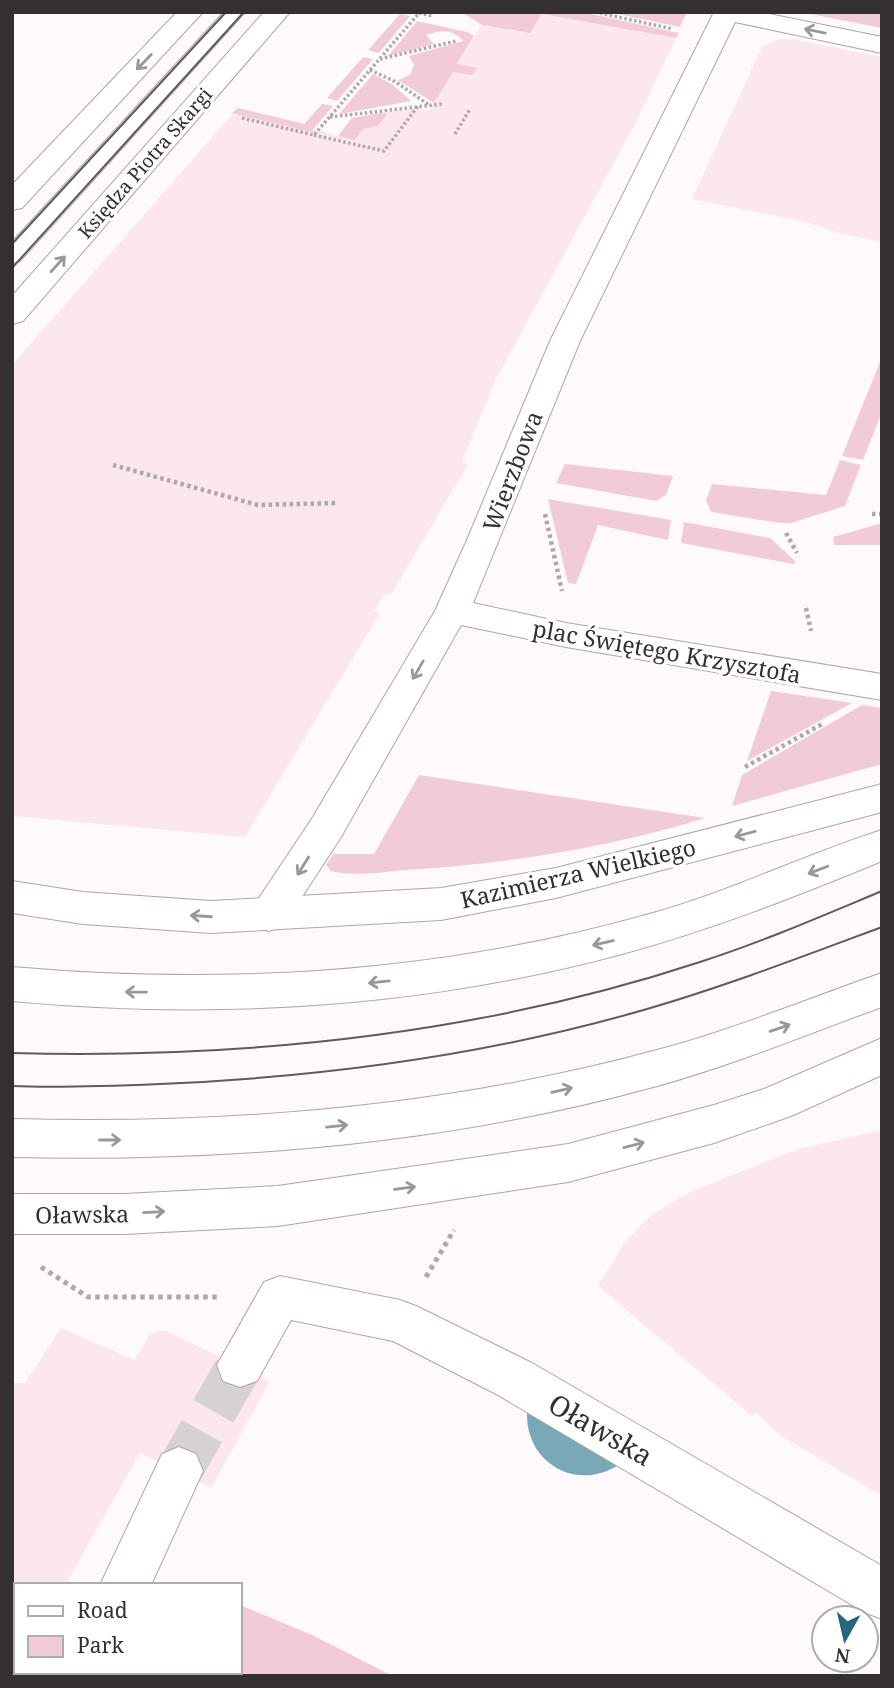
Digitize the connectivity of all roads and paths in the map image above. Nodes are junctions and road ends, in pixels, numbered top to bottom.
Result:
1 (191, 12) edge
2 (235, 12) edge
3 (244, 12) edge
4 (278, 12) edge
5 (595, 12) edge
6 (628, 12) edge
7 (419, 13) edge
8 (727, 13) edge
9 (433, 16) dead end
10 (625, 19) junction
11 (684, 31) dead end
12 (456, 41) dead end
13 (882, 45) edge
14 (379, 60) junction
15 (370, 70) junction
16 (225, 72) junction
17 (442, 103) dead end
18 (429, 105) junction
19 (418, 106) junction
20 (470, 109) dead end
21 (234, 116) dead end
22 (329, 118) junction
23 (456, 134) dead end
24 (314, 135) junction
25 (12, 202) edge
26 (12, 256) edge
27 (12, 314) edge
28 (113, 465) dead end
29 (542, 501) dead end
30 (337, 503) dead end
31 (872, 514) dead end
32 (882, 514) edge
33 (786, 533) dead end
34 (797, 553) dead end
35 (562, 592) dead end
36 (806, 608) dead end
37 (452, 611) junction
38 (811, 631) dead end
39 (882, 687) edge
40 (835, 716) dead end
41 (745, 767) dead end
42 (882, 798) edge
43 (882, 845) edge
44 (12, 897) edge
45 (269, 915) junction
46 (12, 984) edge
47 (882, 990) edge
48 (879, 1059) edge
49 (12, 1138) edge
50 (12, 1214) edge
51 (458, 1223) dead end
52 (34, 1262) dead end
53 (293, 1299) junction
54 (400, 1321) junction
55 (240, 1365) tunnel mouth
56 (179, 1471) tunnel mouth
57 (126, 1583) edge
58 (882, 1594) edge

1 -> 25 street
2 - 26 lane
3 - 16 lane
4 - 16 street, Księdza Piotra Skargi
5 - 10 path
6 - 10 path
7 - 9 path
7 - 14 path
13 -> 8 street
8 - 37 street, Wierzbowa
10 - 11 path
12 - 14 path
14 - 15 path
15 - 18 path
15 - 22 path
27 -> 16 street, Księdza Piotra Skargi
17 - 18 path
18 - 19 path
19 - 22 path
19 - 24 path
20 - 23 path
21 - 24 path
22 - 24 path
28 - 30 path
29 - 35 path
31 - 32 path
33 - 34 path
36 - 38 path
37 - 39 street, plac Świętego Krzysztofa
37 -> 45 street, Wierzbowa
40 - 41 path
42 -> 45 street, Kazimierza Wielkiego
43 -> 46 street
45 -> 44 street
49 -> 47 street
50 -> 48 street, Oławska
51 - 54 path
52 - 53 path
53 - 54 street, Oławska
53 - 55 street
54 - 58 street, Oławska
56 - 57 street

